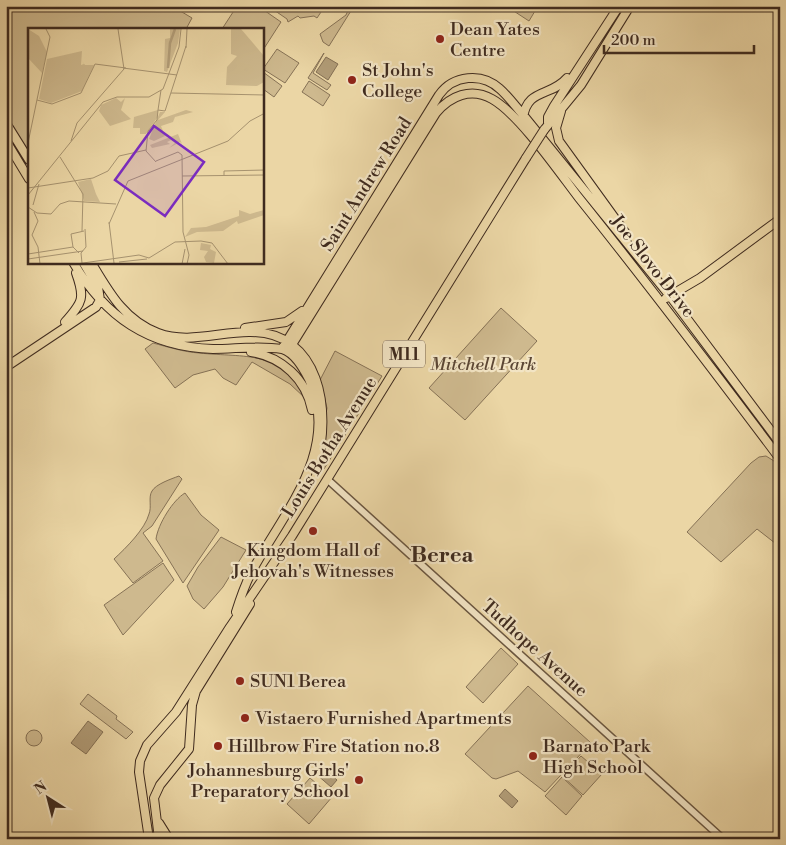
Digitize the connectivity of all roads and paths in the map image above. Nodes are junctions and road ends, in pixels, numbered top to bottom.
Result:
1 (619, 6) edge
2 (630, 6) edge
3 (593, 45) junction
4 (500, 88) joint
5 (492, 99) joint
6 (561, 112) junction
7 (524, 116) junction
8 (6, 123) edge
9 (522, 127) junction
10 (546, 127) junction
11 (6, 141) edge
12 (28, 158) edge
13 (28, 177) edge
14 (780, 219) edge
15 (635, 251) junction
16 (74, 264) edge
17 (74, 264) edge
18 (84, 264) edge
19 (92, 264) edge
20 (670, 296) junction
21 (311, 300) junction
22 (662, 300) junction
23 (98, 304) junction
24 (65, 322) junction
25 (139, 323) junction
26 (202, 336) junction
27 (188, 337) junction
28 (287, 347) junction
29 (198, 348) junction
30 (213, 349) junction
31 (6, 360) edge
32 (6, 367) edge
33 (316, 437) junction
34 (780, 443) edge
35 (780, 459) edge
36 (327, 479) junction
37 (257, 588) junction
38 (232, 623) junction
39 (156, 819) junction
40 (149, 839) edge
41 (159, 839) edge
42 (169, 839) edge
43 (723, 839) edge

1 - 3 main road, Louis Botha Avenue / M11
2 - 6 main road, Louis Botha Avenue / M11
3 - 7 main road
3 - 10 main road, Louis Botha Avenue / M11
4 - 7 main road, Joe Slovo Drive
4 - 21 main road, Saint Andrew Road
5 - 9 main road, Joe Slovo Drive
5 - 28 main road, Saint Andrew Road
6 - 10 main road, Louis Botha Avenue / M11
6 - 15 main road
7 - 9 main road
7 - 15 main road, Joe Slovo Drive
8 - 12 main road
9 - 22 main road, Joe Slovo Drive
10 - 36 main road, Louis Botha Avenue / M11, bridge
11 - 13 main road
14 - 20 main road
15 - 20 main road, Joe Slovo Drive
16 - 23 main road
17 - 24 main road
18 - 23 main road
19 - 25 main road
20 - 22 main road
20 - 34 main road, Joe Slovo Drive
21 - 26 main road
21 - 28 main road, Saint Andrew Road
22 - 35 main road, Joe Slovo Drive
23 - 24 main road
23 - 25 main road
23 - 29 main road
23 - 32 main road
24 - 31 main road
25 - 27 main road
26 - 27 main road
26 - 28 main road
27 - 29 main road
28 - 30 main road
28 - 33 main road
28 - 37 main road
29 - 30 main road
30 - 33 main road
33 - 38 main road
36 - 37 main road, Louis Botha Avenue / M11
36 - 43 street, Tudhope Avenue
37 - 38 main road, Louis Botha Avenue / M11
37 - 39 main road, Louis Botha Avenue / M11
38 - 40 main road, Louis Botha Avenue / M11
39 - 41 main road, M11
39 - 42 main road

